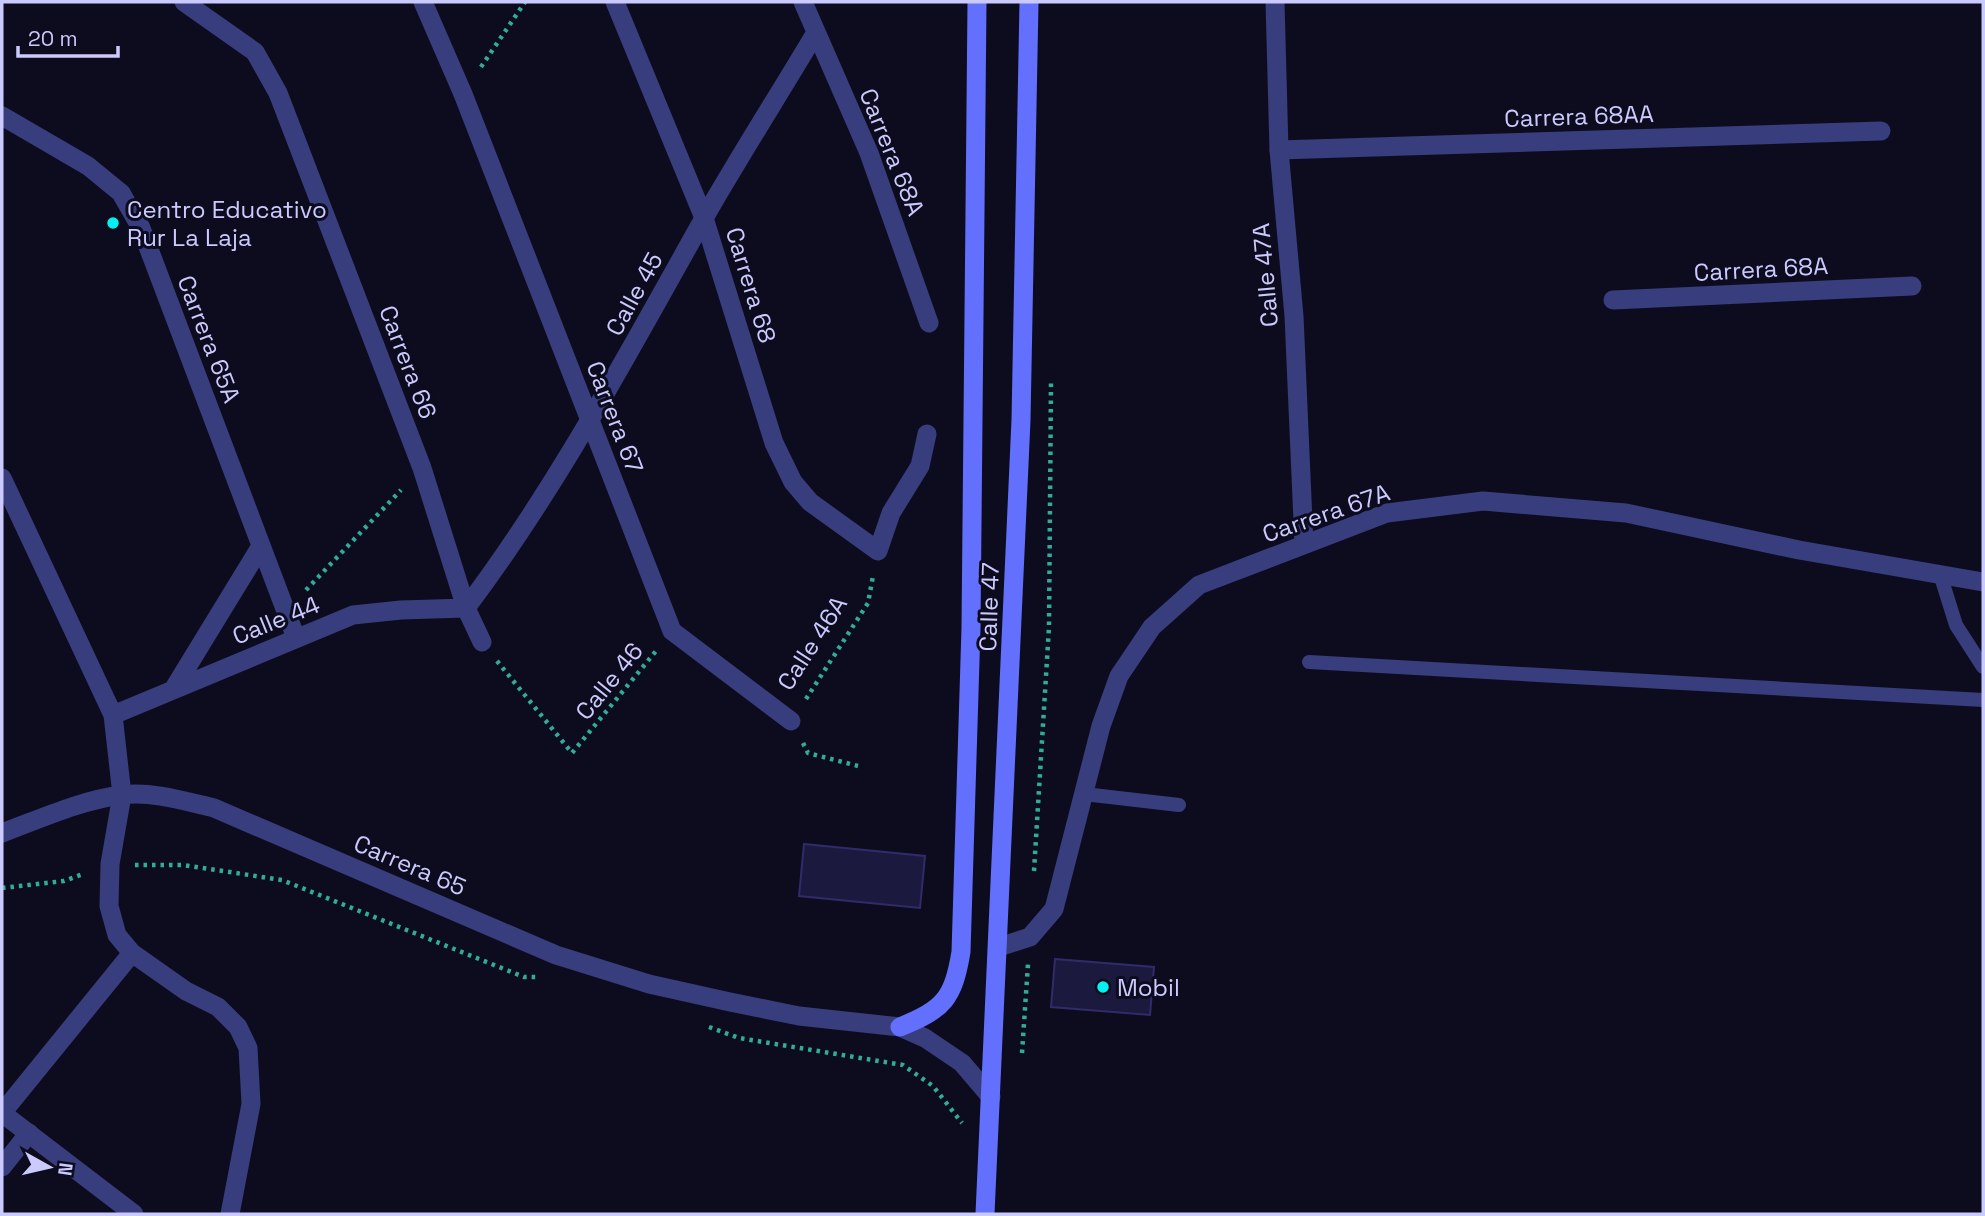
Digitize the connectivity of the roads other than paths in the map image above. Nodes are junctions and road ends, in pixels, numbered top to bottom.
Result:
1 (184, 2) edge
2 (423, 2) edge
3 (615, 2) edge
4 (803, 2) edge
5 (977, 2) edge
6 (1028, 2) edge
7 (1275, 2) edge
8 (815, 34) junction
9 (2, 116) edge
10 (1881, 131) dead end
11 (1279, 150) junction
12 (704, 218) junction
13 (1912, 286) dead end
14 (1613, 300) dead end
15 (929, 323) dead end
16 (591, 422) junction
17 (928, 434) dead end
18 (2, 478) edge
19 (1304, 544) junction
20 (261, 545) junction
21 (1940, 574) junction
22 (1983, 582) edge
23 (466, 608) junction
24 (296, 638) junction
25 (482, 642) road end
26 (1309, 662) dead end
27 (1983, 667) edge
28 (173, 690) junction
29 (1983, 700) edge
30 (113, 715) junction
31 (791, 721) road end
32 (1084, 794) junction
33 (122, 795) junction
34 (1179, 805) dead end
35 (2, 834) edge
36 (999, 947) junction
37 (132, 953) junction
38 (900, 1027) junction
39 (991, 1097) junction
40 (2, 1113) edge
41 (29, 1133) junction
42 (2, 1167) edge
43 (134, 1214) edge
44 (230, 1214) edge
45 (985, 1214) edge

1 - 23 street, Carrera 66
2 - 16 street, Carrera 67
3 - 12 street, Carrera 68
4 - 8 street, Carrera 68A
5 - 38 main road, Calle 47
6 - 36 main road, Calle 47
7 - 11 street, Calle 47A
8 - 12 street, Calle 45
8 - 15 street, Carrera 68A
9 - 20 street, Carrera 65A
10 - 11 street, Carrera 68AA
11 - 19 street, Calle 47A
12 - 16 street, Calle 45
12 - 17 street, Carrera 68
13 - 14 street, Carrera 68A
16 - 23 street, Calle 45
16 - 31 street, Carrera 67
18 - 30 street
19 - 21 street, Carrera 67A
19 - 32 street, Carrera 67A
20 - 24 street, Carrera 65A
20 - 28 street
21 - 22 street, Carrera 67A
21 - 27 lane
23 - 24 street, Calle 44
23 - 25 street, Carrera 66
24 - 28 street, Calle 44
26 - 29 lane
28 - 30 street, Calle 44
30 - 33 street
32 - 34 lane
32 - 36 street, Carrera 67A
33 - 35 street, Carrera 65
33 - 37 street
33 - 38 street, Carrera 65
36 - 39 main road, Calle 47
37 - 40 street
37 - 44 street
38 - 39 street, Carrera 65
39 - 45 main road, Calle 47
40 - 41 street
41 - 42 street
41 - 43 street

